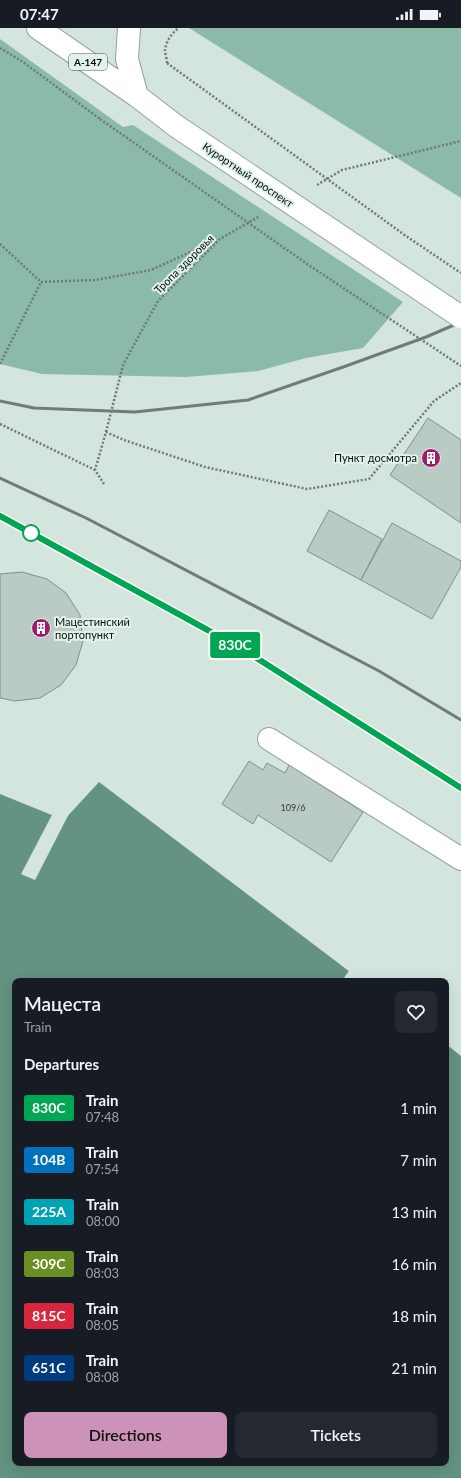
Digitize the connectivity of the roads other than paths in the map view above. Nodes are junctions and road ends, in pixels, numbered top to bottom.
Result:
1 (38, 28) edge
2 (129, 28) edge
3 (138, 96) junction
4 (461, 317) edge
5 (269, 739) dead end
6 (461, 859) edge

1 - 3 main road, Курортный проспект / А-147
2 - 3 main road
3 - 4 main road, Курортный проспект / А-147, bridge
5 - 6 main road

